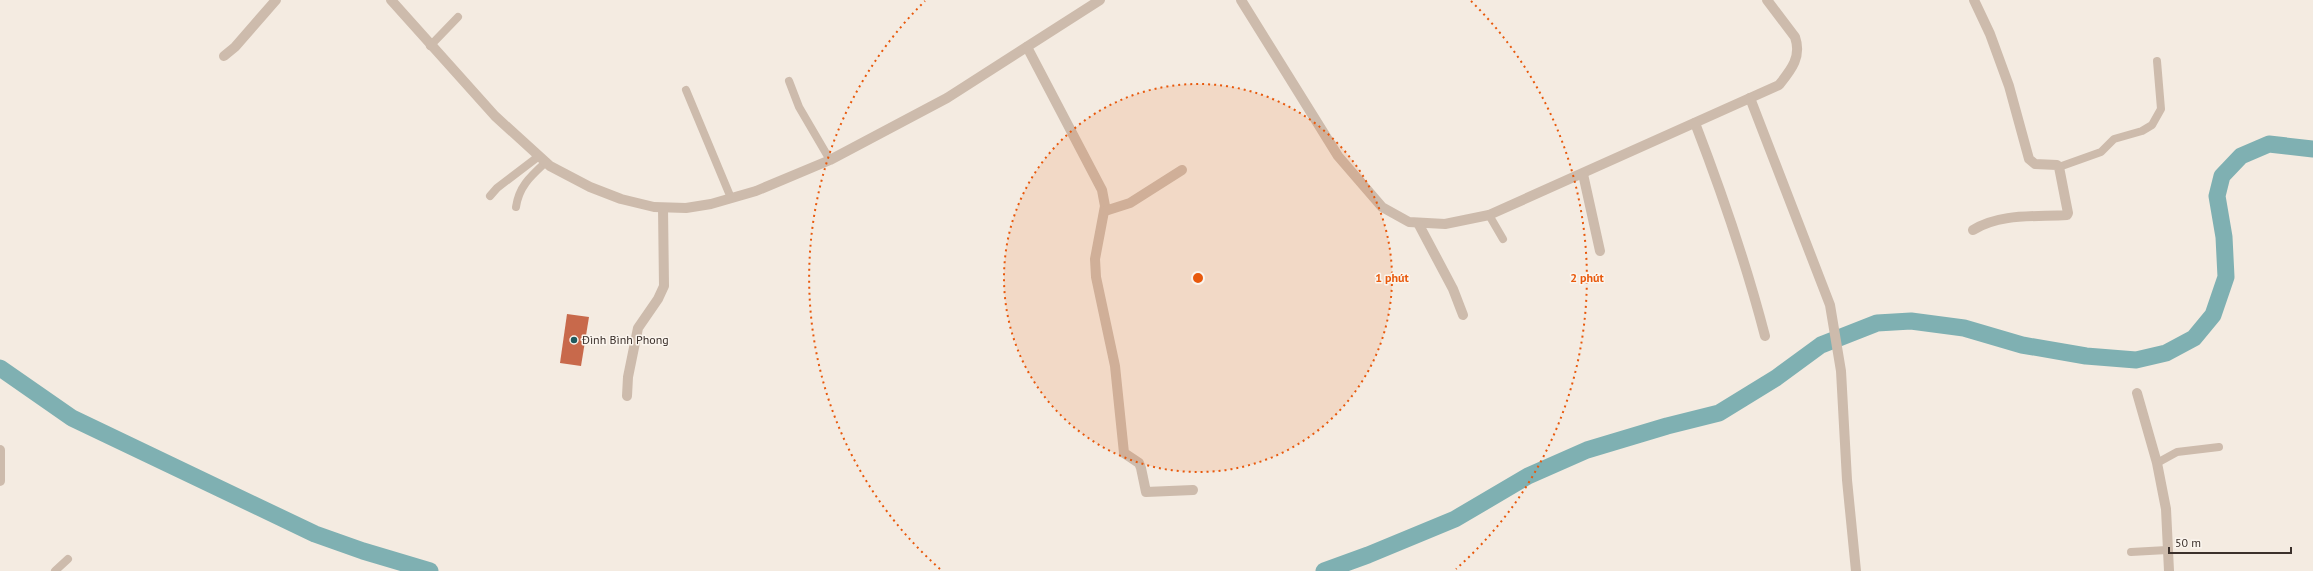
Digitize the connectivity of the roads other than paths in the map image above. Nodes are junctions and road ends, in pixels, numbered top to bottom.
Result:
1 (276, 0) edge
2 (391, 0) edge
3 (1099, 0) edge
4 (1241, 0) edge
5 (1767, 0) edge
6 (1974, 0) edge
7 (458, 18) dead end
8 (430, 46) junction
9 (1027, 47) junction
10 (224, 56) dead end
11 (2157, 62) dead end
12 (789, 81) dead end
13 (686, 90) dead end
14 (1750, 98) junction
15 (1695, 123) junction
16 (542, 159) junction
17 (830, 160) junction
18 (2059, 167) junction
19 (1182, 170) dead end
20 (1583, 174) junction
21 (490, 196) dead end
22 (732, 198) junction
23 (516, 207) dead end
24 (663, 208) junction
25 (1105, 211) junction
26 (1489, 215) junction
27 (1418, 223) junction
28 (1973, 230) dead end
29 (1503, 238) dead end
30 (1600, 251) dead end
31 (1463, 315) dead end
32 (1765, 336) dead end
33 (2137, 393) dead end
34 (627, 396) dead end
35 (2219, 447) dead end
36 (0, 450) edge
37 (2157, 463) junction
38 (0, 481) edge
39 (1193, 490) dead end
40 (2167, 550) junction
41 (2131, 552) dead end
42 (68, 560) dead end
43 (55, 571) edge
44 (1856, 571) edge
45 (2169, 571) edge

1 - 10 street
2 - 8 street
3 - 9 street
4 - 27 street
5 - 14 street
6 - 18 street
7 - 8 lane
8 - 16 street
9 - 17 street
9 - 25 street
11 - 18 lane
12 - 17 lane
13 - 22 lane
14 - 15 street
14 - 44 street
15 - 20 street
15 - 32 street
16 - 21 lane
16 - 23 lane
16 - 24 street
17 - 22 street
18 - 28 street
19 - 25 street
20 - 26 street
20 - 30 street
22 - 24 street
24 - 34 street
25 - 39 street
26 - 27 street
26 - 29 lane
27 - 31 street
33 - 37 street
35 - 37 lane
36 - 38 street
37 - 40 street
40 - 41 lane
40 - 45 street
42 - 43 lane

